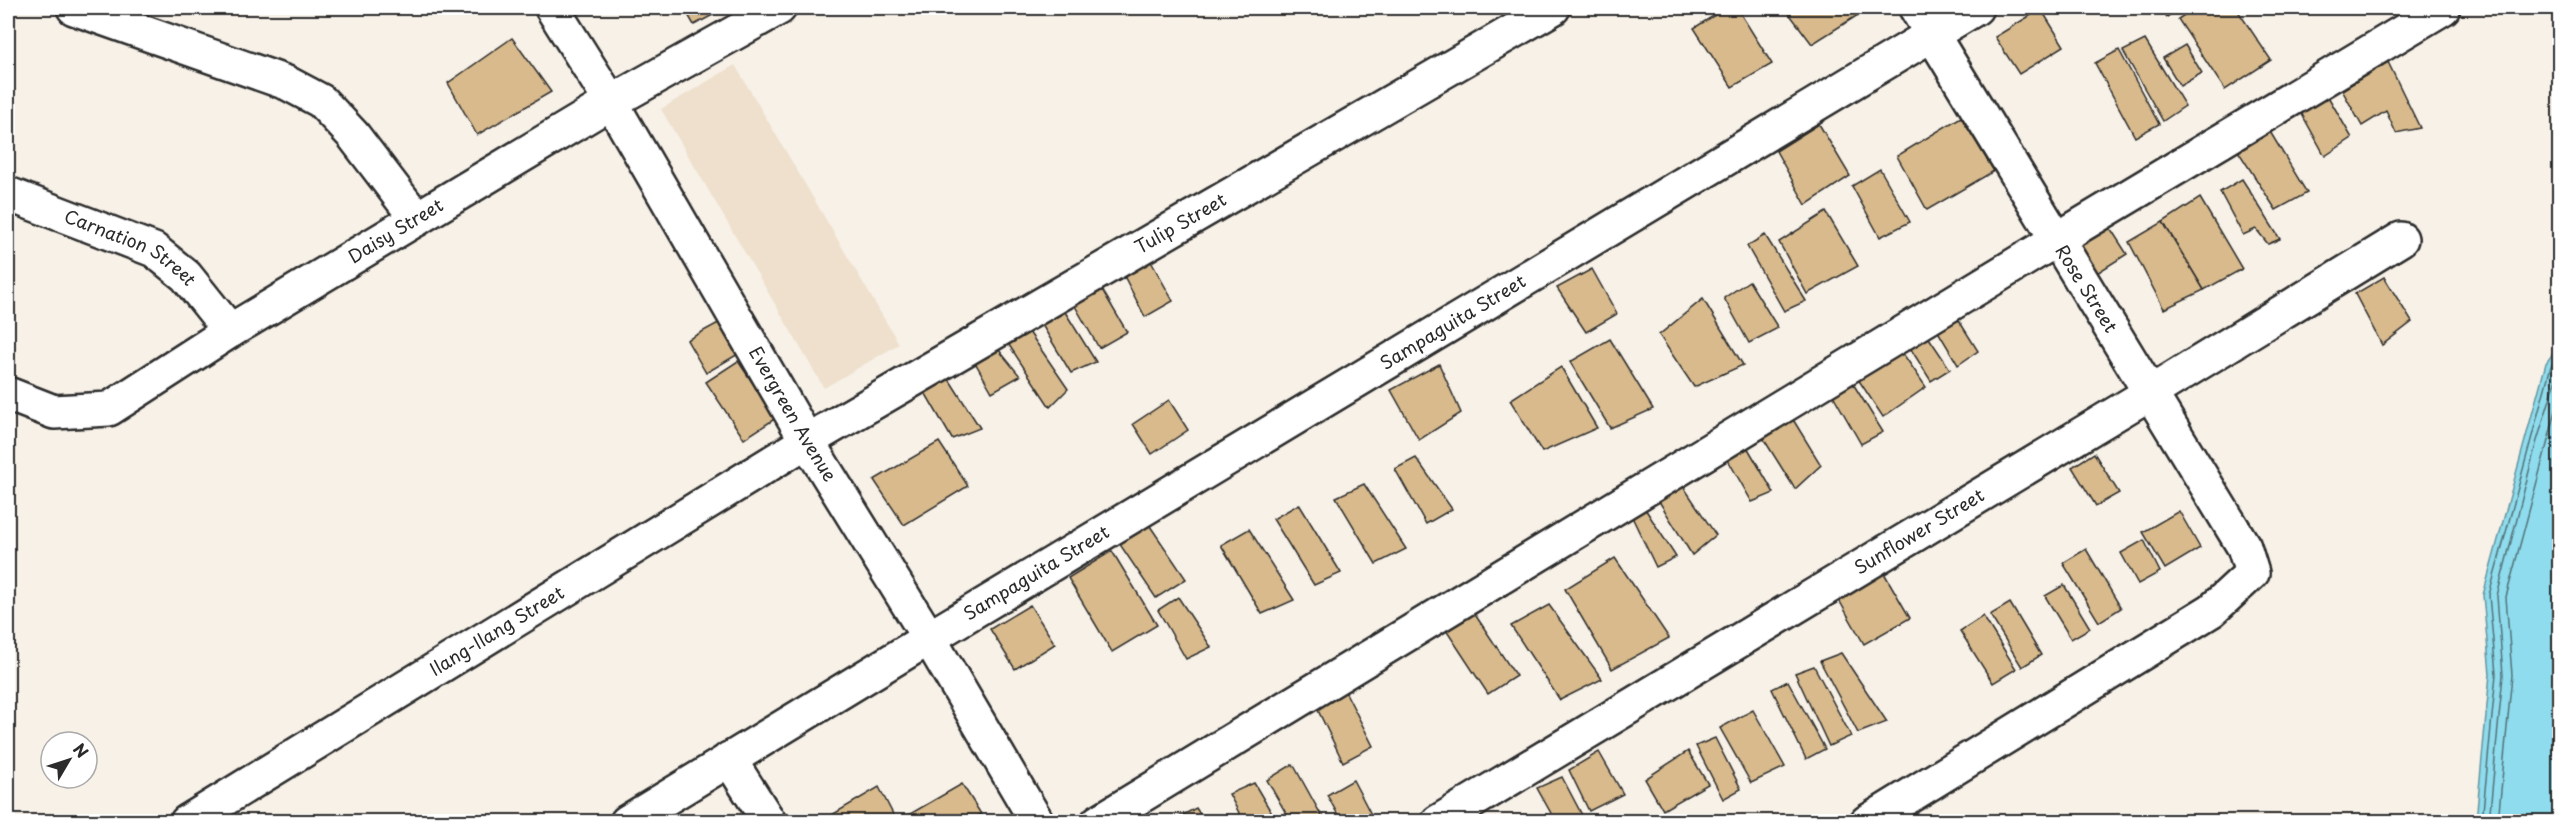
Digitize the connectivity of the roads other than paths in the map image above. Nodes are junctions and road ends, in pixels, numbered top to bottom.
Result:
1 (74, 8) edge
2 (552, 8) edge
3 (779, 8) edge
4 (1553, 8) edge
5 (1976, 8) edge
6 (2443, 8) edge
7 (1924, 20) edge
8 (611, 102) junction
9 (8, 194) edge
10 (417, 219) junction
11 (2401, 239) dead end
12 (2055, 240) junction
13 (230, 331) junction
14 (2150, 393) junction
15 (8, 394) edge
16 (807, 441) junction
17 (929, 638) junction
18 (729, 759) junction
19 (187, 822) edge
20 (627, 822) edge
21 (769, 822) edge
22 (1037, 822) edge
23 (1098, 822) edge
24 (1438, 822) edge
25 (1867, 822) edge

1 - 10 street
2 - 8 street, Evergreen Avenue
3 - 8 street, Daisy Street
4 - 16 street, Tulip Street
5 - 7 street, Sampaguita Street
6 - 12 street
7 - 12 street, Rose Street
7 - 17 street, Sampaguita Street
8 - 10 street, Daisy Street
8 - 16 street, Evergreen Avenue
9 - 13 street, Carnation Street
10 - 13 street, Daisy Street
11 - 14 street, Sunflower Street
12 - 14 street, Rose Street
12 - 23 street
13 - 15 street, Daisy Street
14 - 24 street, Sunflower Street
14 - 25 street, Rose Street
16 - 17 street, Evergreen Avenue
16 - 19 street, Ilang-Ilang Street
17 - 18 street, Sampaguita Street
17 - 22 street, Evergreen Avenue
18 - 20 street, Sampaguita Street
18 - 21 street

